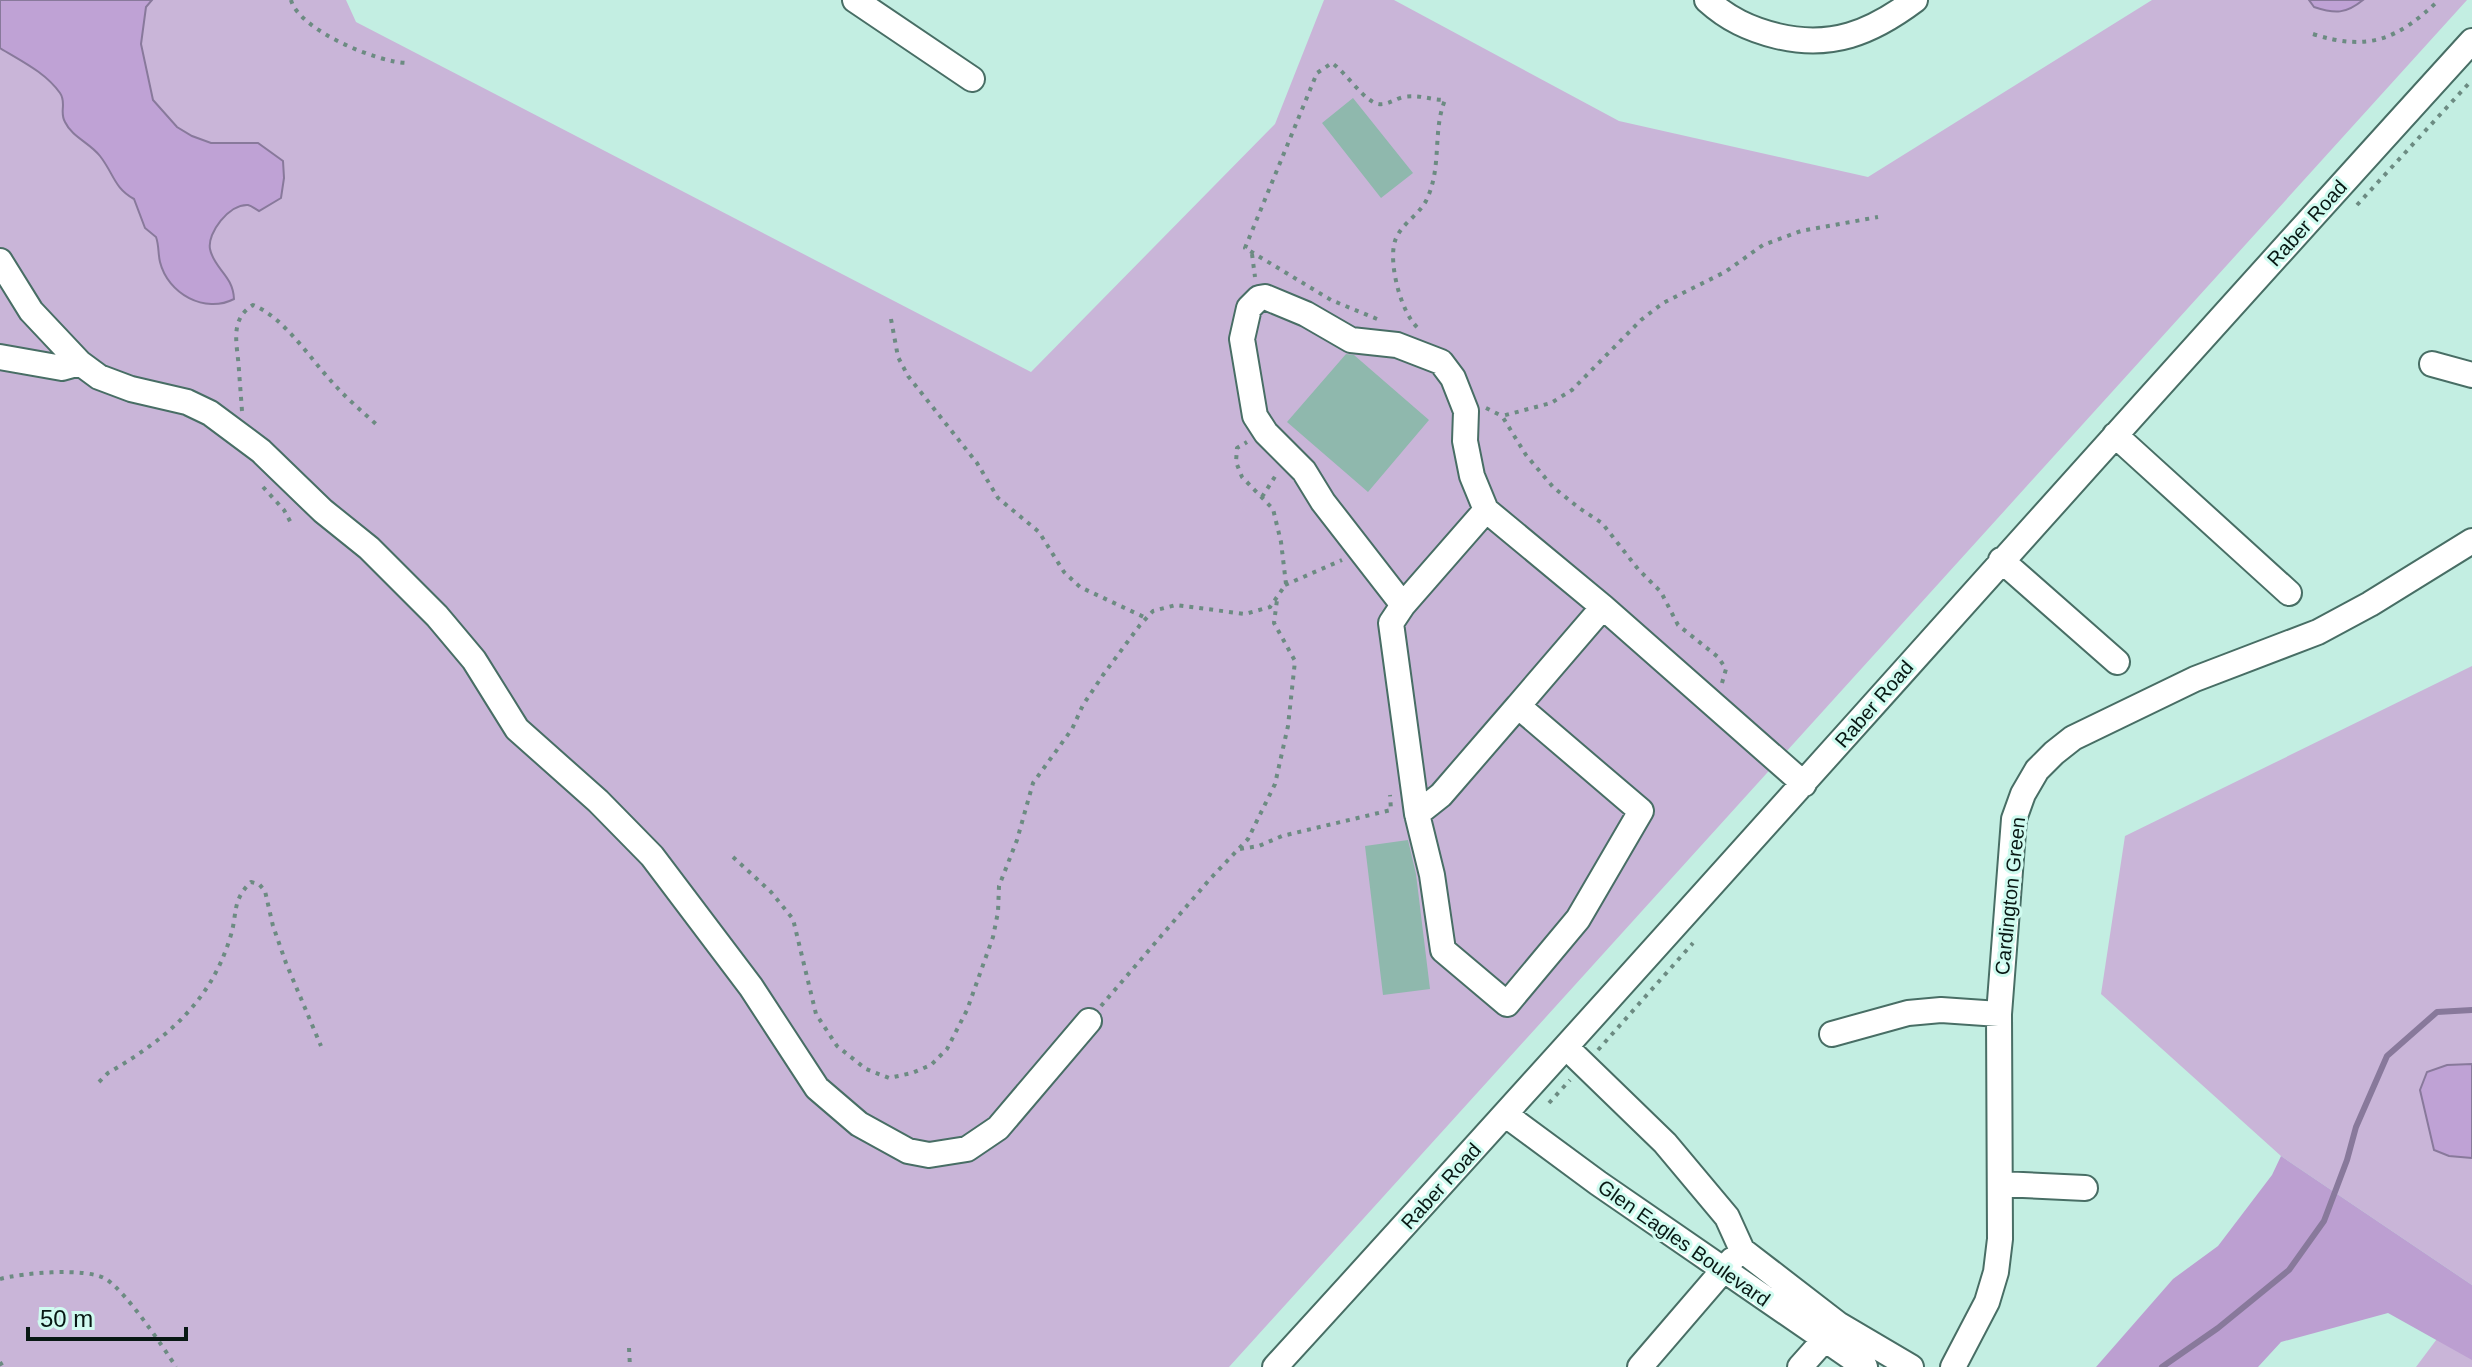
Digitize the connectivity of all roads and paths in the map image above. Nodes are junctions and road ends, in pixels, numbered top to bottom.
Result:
1 (291, 0) edge
2 (855, 0) edge
3 (1707, 0) edge
4 (1915, 0) edge
5 (2439, 0) edge
6 (2313, 34) dead end
7 (2472, 41) edge
8 (408, 63) dead end
9 (972, 79) dead end
10 (1878, 217) dead end
11 (0, 261) edge
12 (891, 319) dead end
13 (1382, 321) dead end
14 (1398, 323) dead end
15 (1414, 325) junction
16 (1421, 330) dead end
17 (0, 357) edge
18 (80, 363) junction
19 (2432, 364) dead end
20 (2472, 375) edge
21 (1476, 401) dead end
22 (1502, 416) junction
23 (378, 426) dead end
24 (2115, 435) junction
25 (244, 437) junction
26 (1258, 441) dead end
27 (1277, 462) dead end
28 (261, 485) dead end
29 (1262, 497) junction
30 (1486, 510) junction
31 (291, 523) dead end
32 (2472, 541) edge
33 (1363, 553) junction
34 (2001, 560) junction
35 (1286, 584) junction
36 (2289, 593) dead end
37 (1403, 605) junction
38 (1603, 607) junction
39 (1146, 618) junction
40 (2117, 662) dead end
41 (1706, 699) junction
42 (1518, 706) junction
43 (1804, 784) junction
44 (1390, 795) dead end
45 (1417, 814) junction
46 (1238, 850) junction
47 (733, 857) dead end
48 (1999, 1014) junction
49 (1089, 1021) joint
50 (1832, 1034) dead end
51 (321, 1046) dead end
52 (1567, 1048) junction
53 (99, 1082) dead end
54 (1506, 1115) junction
55 (2001, 1184) junction
56 (2085, 1188) dead end
57 (1742, 1250) junction
58 (1723, 1269) junction
59 (0, 1279) edge
60 (1830, 1332) junction
61 (629, 1348) dead end
62 (176, 1367) edge
63 (630, 1367) edge
64 (1275, 1367) edge
65 (1640, 1367) edge
66 (1800, 1367) edge
67 (1865, 1367) edge
68 (1911, 1367) edge
69 (1953, 1367) edge

1 - 8 path
2 - 9 street
3 - 4 street
5 - 6 path
7 - 24 street, Raber Road
10 - 22 path
11 - 18 street
12 - 39 path
13 - 15 path
14 - 15 path
15 - 16 path
17 - 18 street
18 - 25 street
19 - 20 street
21 - 22 path
22 - 41 path
23 - 25 path
24 - 34 street, Raber Road
24 - 36 street
25 - 49 street
26 - 29 path
27 - 29 path
28 - 31 path
29 - 35 path
30 - 33 street
30 - 37 street
30 - 38 street
32 - 48 street, Cardington Green
33 - 35 path
33 - 37 street
34 - 40 street
34 - 43 street, Raber Road
35 - 39 path
35 - 46 path
37 - 45 street
38 - 41 street
38 - 42 street
39 - 47 path
41 - 43 street
42 - 45 street
42 - 45 street
43 - 52 street, Raber Road
44 - 46 path
46 - 49 path
48 - 50 street
48 - 55 street, Cardington Green
51 - 53 path
52 - 54 street, Raber Road
52 - 57 street, Glen Eagles Boulevard
54 - 58 street, Glen Eagles Boulevard
54 - 64 street, Raber Road
55 - 56 street
55 - 69 street, Cardington Green
57 - 58 street
57 - 60 street, Glen Eagles Boulevard
58 - 60 street, Glen Eagles Boulevard
58 - 65 street
59 - 62 path
60 - 66 street
60 - 67 street, Glen Eagles Boulevard
60 - 68 street, Glen Eagles Boulevard
61 - 63 path

